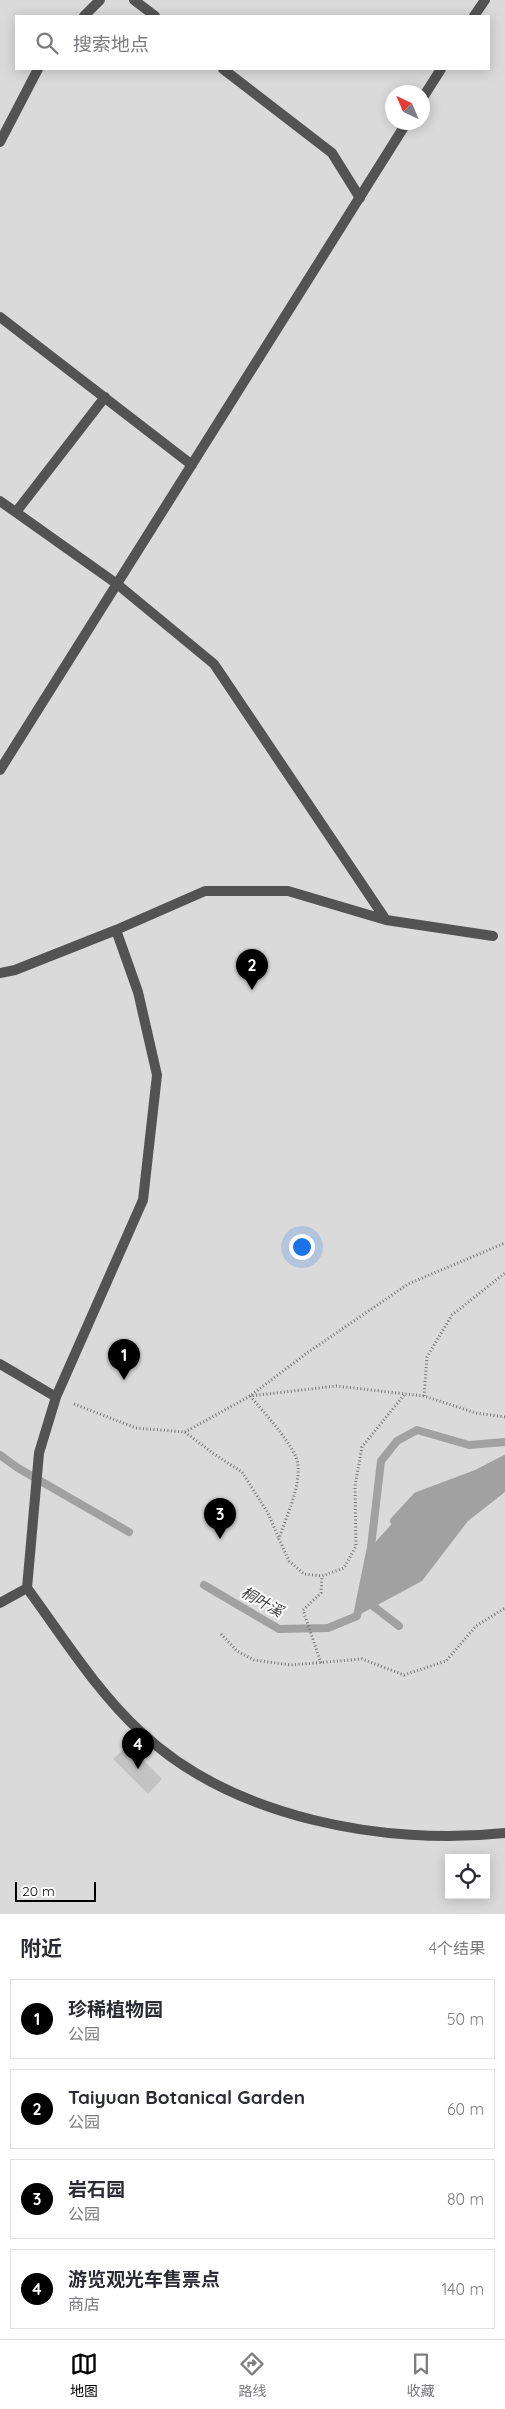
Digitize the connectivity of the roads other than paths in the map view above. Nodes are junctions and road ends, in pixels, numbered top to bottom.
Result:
1 (100, 0) edge
2 (134, 0) edge
3 (485, 0) edge
4 (85, 15) edge
5 (154, 15) edge
6 (475, 15) edge
7 (37, 70) edge
8 (224, 70) edge
9 (440, 70) edge
10 (430, 86) edge
11 (403, 130) edge
12 (0, 142) edge
13 (360, 198) junction
14 (0, 317) edge
15 (105, 397) junction
16 (192, 465) junction
17 (0, 501) edge
18 (16, 512) junction
19 (118, 584) junction
20 (0, 770) edge
21 (386, 920) junction
22 (116, 930) junction
23 (493, 936) dead end
24 (0, 973) edge
25 (0, 1364) edge
26 (56, 1397) junction
27 (27, 1588) junction
28 (0, 1603) edge
29 (505, 1833) edge

1 - 4 lane
2 - 5 lane
3 - 6 lane
7 - 12 lane
8 - 13 lane
9 - 10 lane
11 - 13 lane
13 - 16 lane
14 - 15 lane
15 - 16 lane
15 - 18 lane
16 - 19 lane
17 - 18 lane
18 - 19 lane
19 - 20 lane
19 - 21 lane
21 - 22 lane
21 - 23 lane
22 - 24 lane
22 - 26 lane
25 - 26 lane
26 - 27 lane
27 - 28 lane
27 - 29 lane

